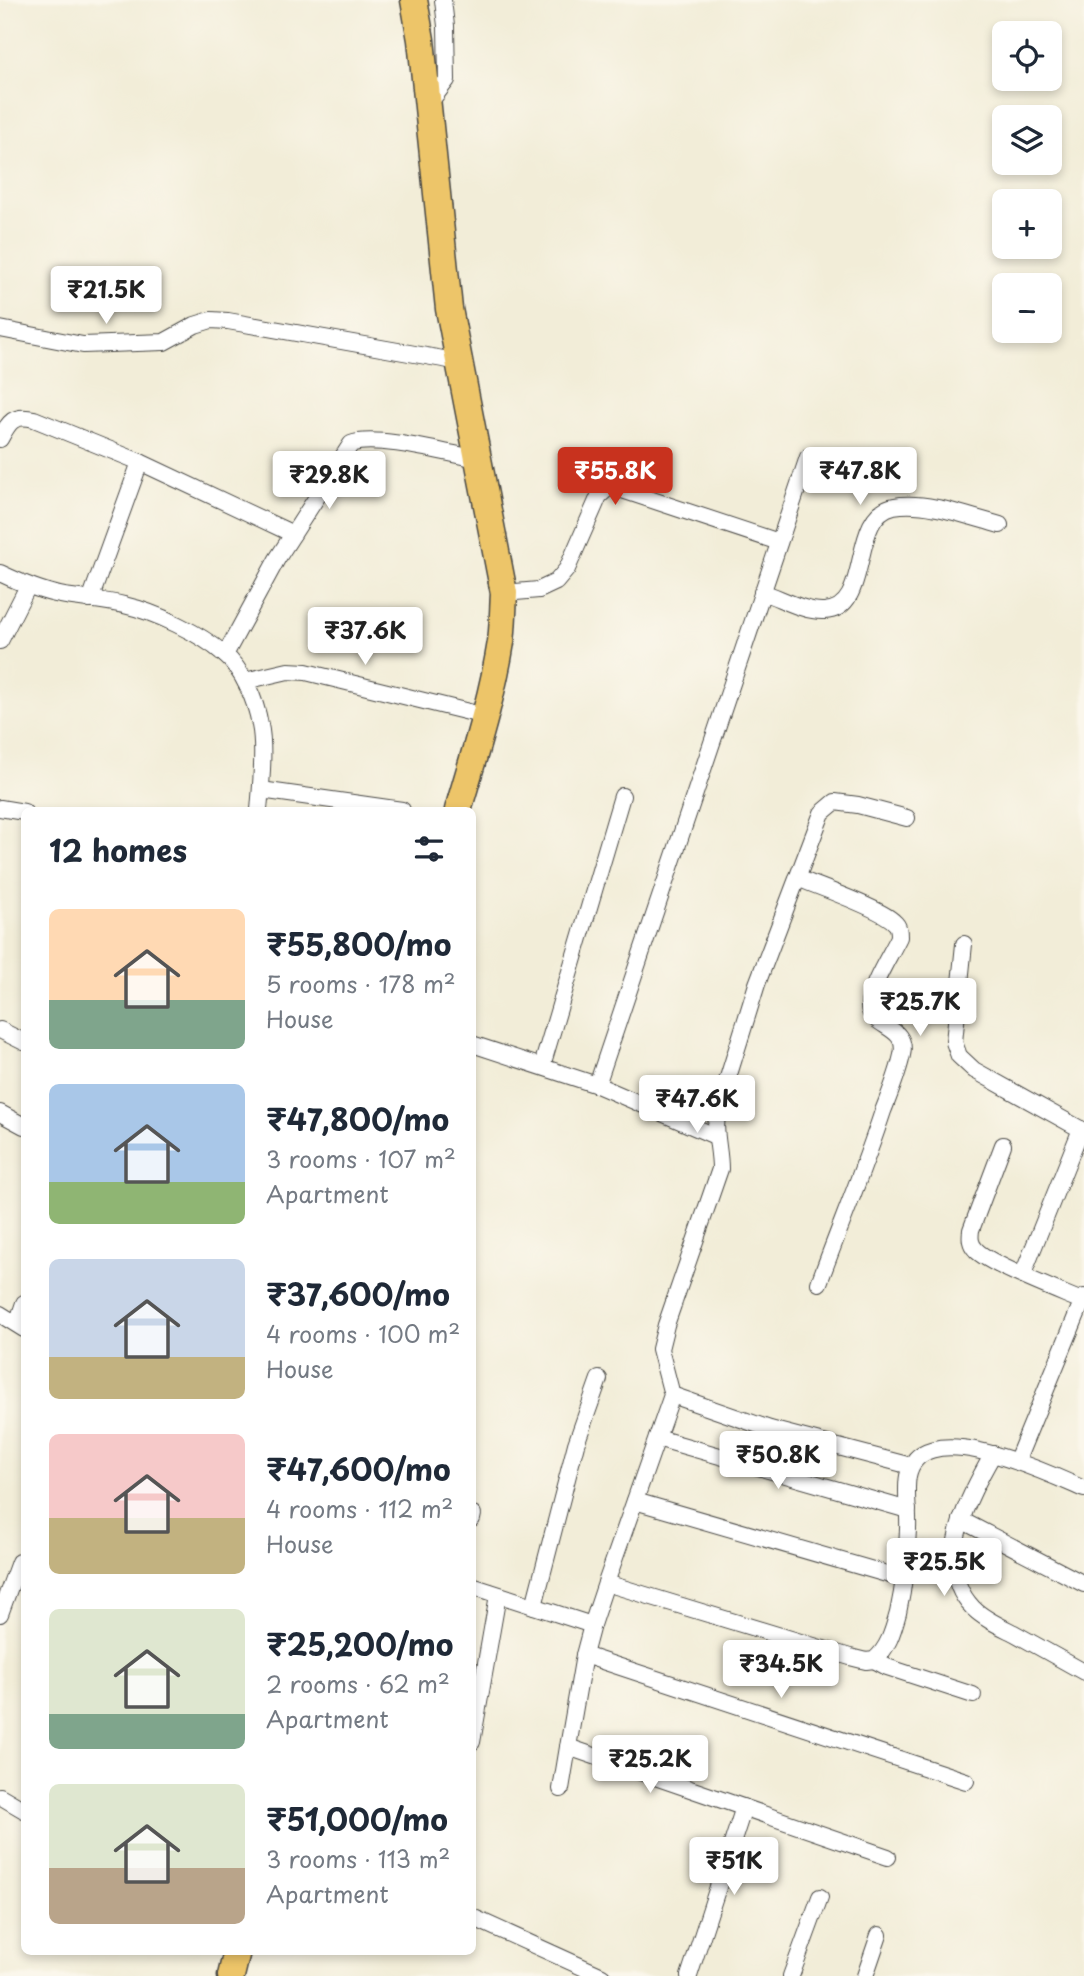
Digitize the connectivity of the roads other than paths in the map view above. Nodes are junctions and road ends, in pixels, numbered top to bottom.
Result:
1 (414, 0) edge
2 (443, 0) edge
3 (428, 105) junction
4 (0, 329) edge
5 (460, 362) junction
6 (0, 439) edge
7 (808, 457) dead end
8 (479, 459) junction
9 (140, 462) junction
10 (1000, 525) dead end
11 (292, 534) junction
12 (779, 542) junction
13 (0, 573) edge
14 (28, 586) junction
15 (762, 592) junction
16 (504, 593) junction
17 (90, 600) junction
18 (0, 641) edge
19 (225, 655) junction
20 (244, 681) junction
21 (485, 716) junction
22 (261, 790) junction
23 (622, 796) dead end
24 (259, 807) edge
25 (381, 807) edge
26 (459, 807) edge
27 (0, 808) edge
28 (21, 812) edge
29 (907, 818) dead end
30 (797, 878) junction
31 (964, 944) dead end
32 (0, 1030) edge
33 (21, 1040) edge
34 (476, 1045) edge
35 (542, 1066) junction
36 (597, 1085) junction
37 (0, 1113) edge
38 (21, 1124) edge
39 (1082, 1130) edge
40 (715, 1136) junction
41 (1003, 1145) dead end
42 (1023, 1275) junction
43 (819, 1283) dead end
44 (1083, 1300) edge
45 (0, 1314) edge
46 (21, 1326) edge
47 (599, 1378) dead end
48 (672, 1395) junction
49 (657, 1438) junction
50 (992, 1454) junction
51 (1017, 1460) junction
52 (911, 1465) junction
53 (1084, 1489) edge
54 (635, 1501) junction
55 (908, 1510) junction
56 (961, 1520) junction
57 (19, 1562) dead end
58 (904, 1580) junction
59 (606, 1583) junction
60 (1084, 1584) edge
61 (476, 1587) edge
62 (498, 1595) junction
63 (534, 1606) junction
64 (0, 1614) edge
65 (592, 1625) junction
66 (584, 1655) junction
67 (874, 1660) junction
68 (1084, 1672) edge
69 (973, 1695) dead end
70 (476, 1719) edge
71 (568, 1747) junction
72 (967, 1781) dead end
73 (561, 1789) dead end
74 (0, 1796) edge
75 (744, 1807) junction
76 (21, 1808) edge
77 (888, 1857) dead end
78 (820, 1897) dead end
79 (476, 1919) edge
80 (879, 1935) dead end
81 (236, 1955) edge
82 (231, 1976) edge
83 (602, 1976) edge
84 (689, 1976) edge
85 (790, 1976) edge
86 (865, 1976) edge

1 - 3 main road
2 - 3 street
3 - 5 main road
4 - 5 street
5 - 8 main road
6 - 9 street
7 - 12 street
8 - 11 street
8 - 16 main road
9 - 11 street
9 - 17 street
10 - 15 street
11 - 19 street
12 - 15 street
12 - 16 street
13 - 14 street
14 - 17 street
14 - 18 street
15 - 36 street
16 - 21 main road
17 - 19 street
19 - 20 street
20 - 21 street
20 - 22 street
21 - 26 main road
22 - 24 street
22 - 25 street
23 - 35 street
27 - 28 street
29 - 30 street
30 - 40 street
30 - 43 street
31 - 39 street
32 - 33 street
34 - 35 street
35 - 36 street
36 - 40 street
37 - 38 street
39 - 42 street
40 - 48 street
41 - 42 street
42 - 44 street
44 - 51 street
45 - 46 street
47 - 63 street
48 - 49 street
48 - 52 street
49 - 54 street
49 - 55 street
50 - 51 street
50 - 52 street
50 - 56 street
51 - 53 street
52 - 55 street
54 - 58 street
54 - 59 street
55 - 58 street
56 - 60 street
56 - 68 street
57 - 64 street
58 - 67 street
59 - 65 street
59 - 67 street
61 - 62 street
62 - 63 street
62 - 70 street
63 - 65 street
65 - 66 street
66 - 71 street
66 - 72 street
67 - 69 street
71 - 73 street
71 - 75 street
74 - 76 street
75 - 77 street
75 - 84 street
78 - 85 street
79 - 83 street
80 - 86 street
81 - 82 main road

